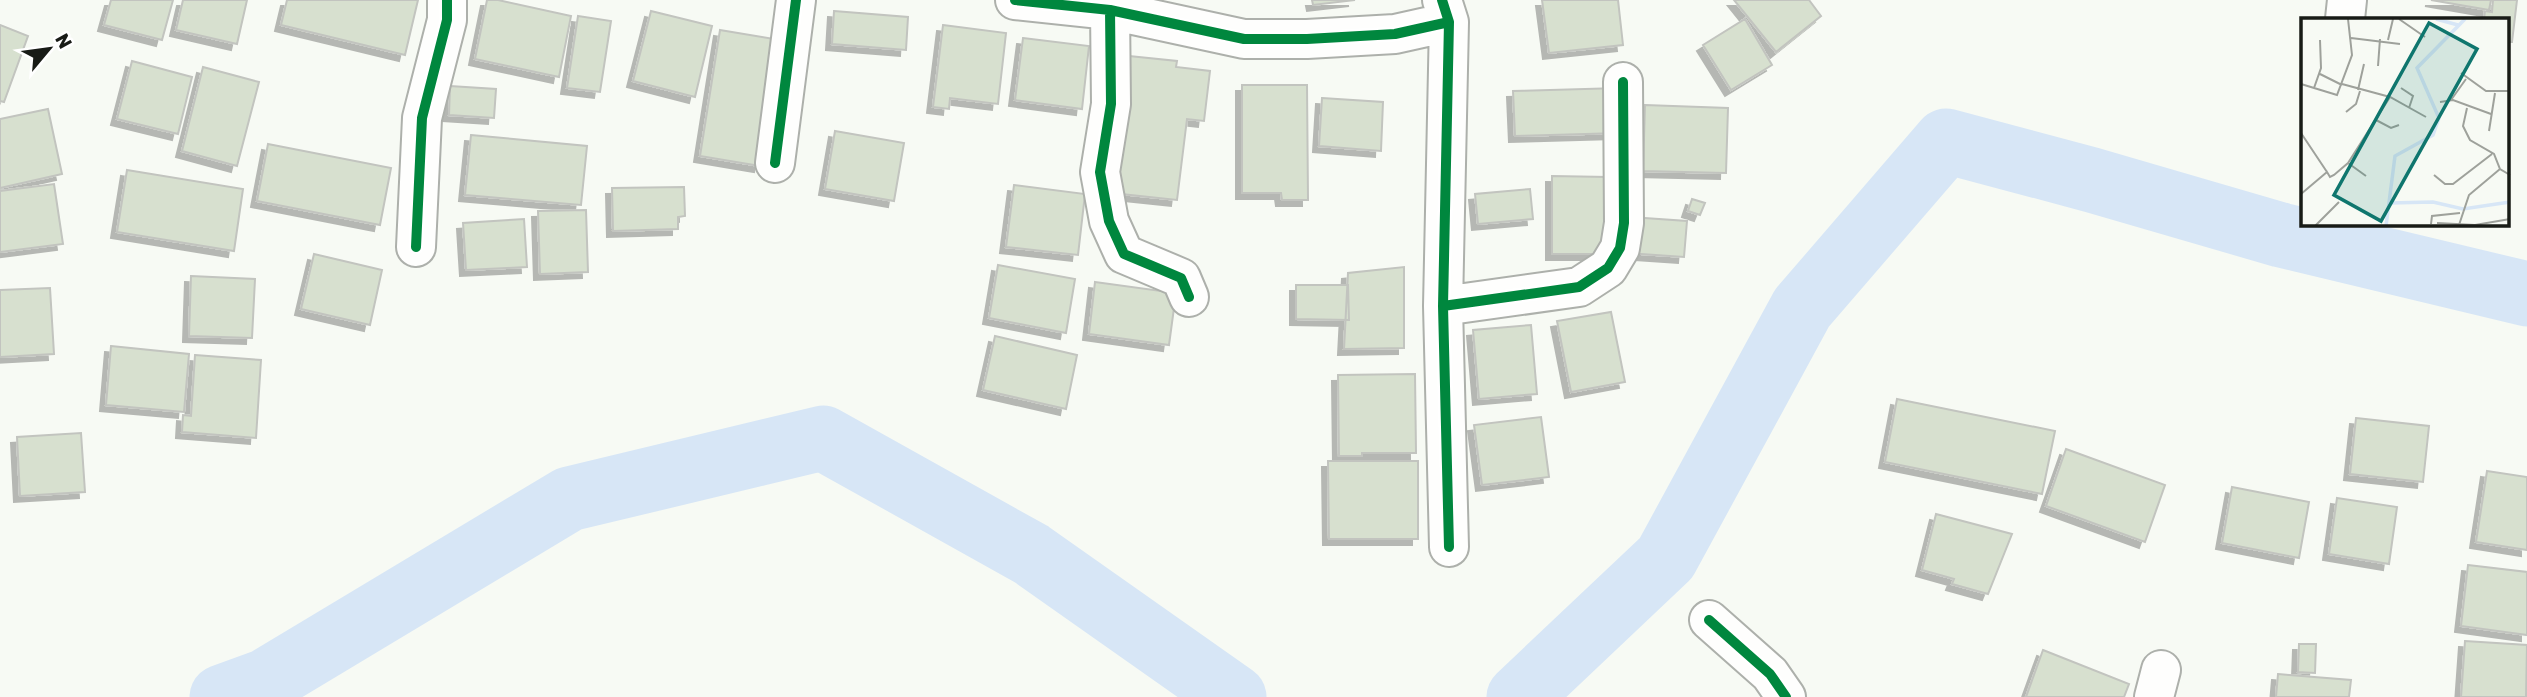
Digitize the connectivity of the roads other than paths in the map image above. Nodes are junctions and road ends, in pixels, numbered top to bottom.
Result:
1 (447, 0) edge
2 (796, 0) edge
3 (1015, 0) edge
4 (2347, 0) edge
5 (1110, 10) junction
6 (1445, 11) edge
7 (2345, 18) edge
8 (1623, 82) dead end
9 (775, 163) dead end
10 (416, 247) dead end
11 (1189, 297) dead end
12 (1443, 306) junction
13 (1449, 547) dead end
14 (1709, 620) dead end
15 (1786, 697) edge

1 - 10 street
2 - 9 street
3 - 5 street
4 - 7 street
5 - 6 street
5 - 11 street
6 - 12 street
8 - 12 street
12 - 13 street
14 - 15 street

